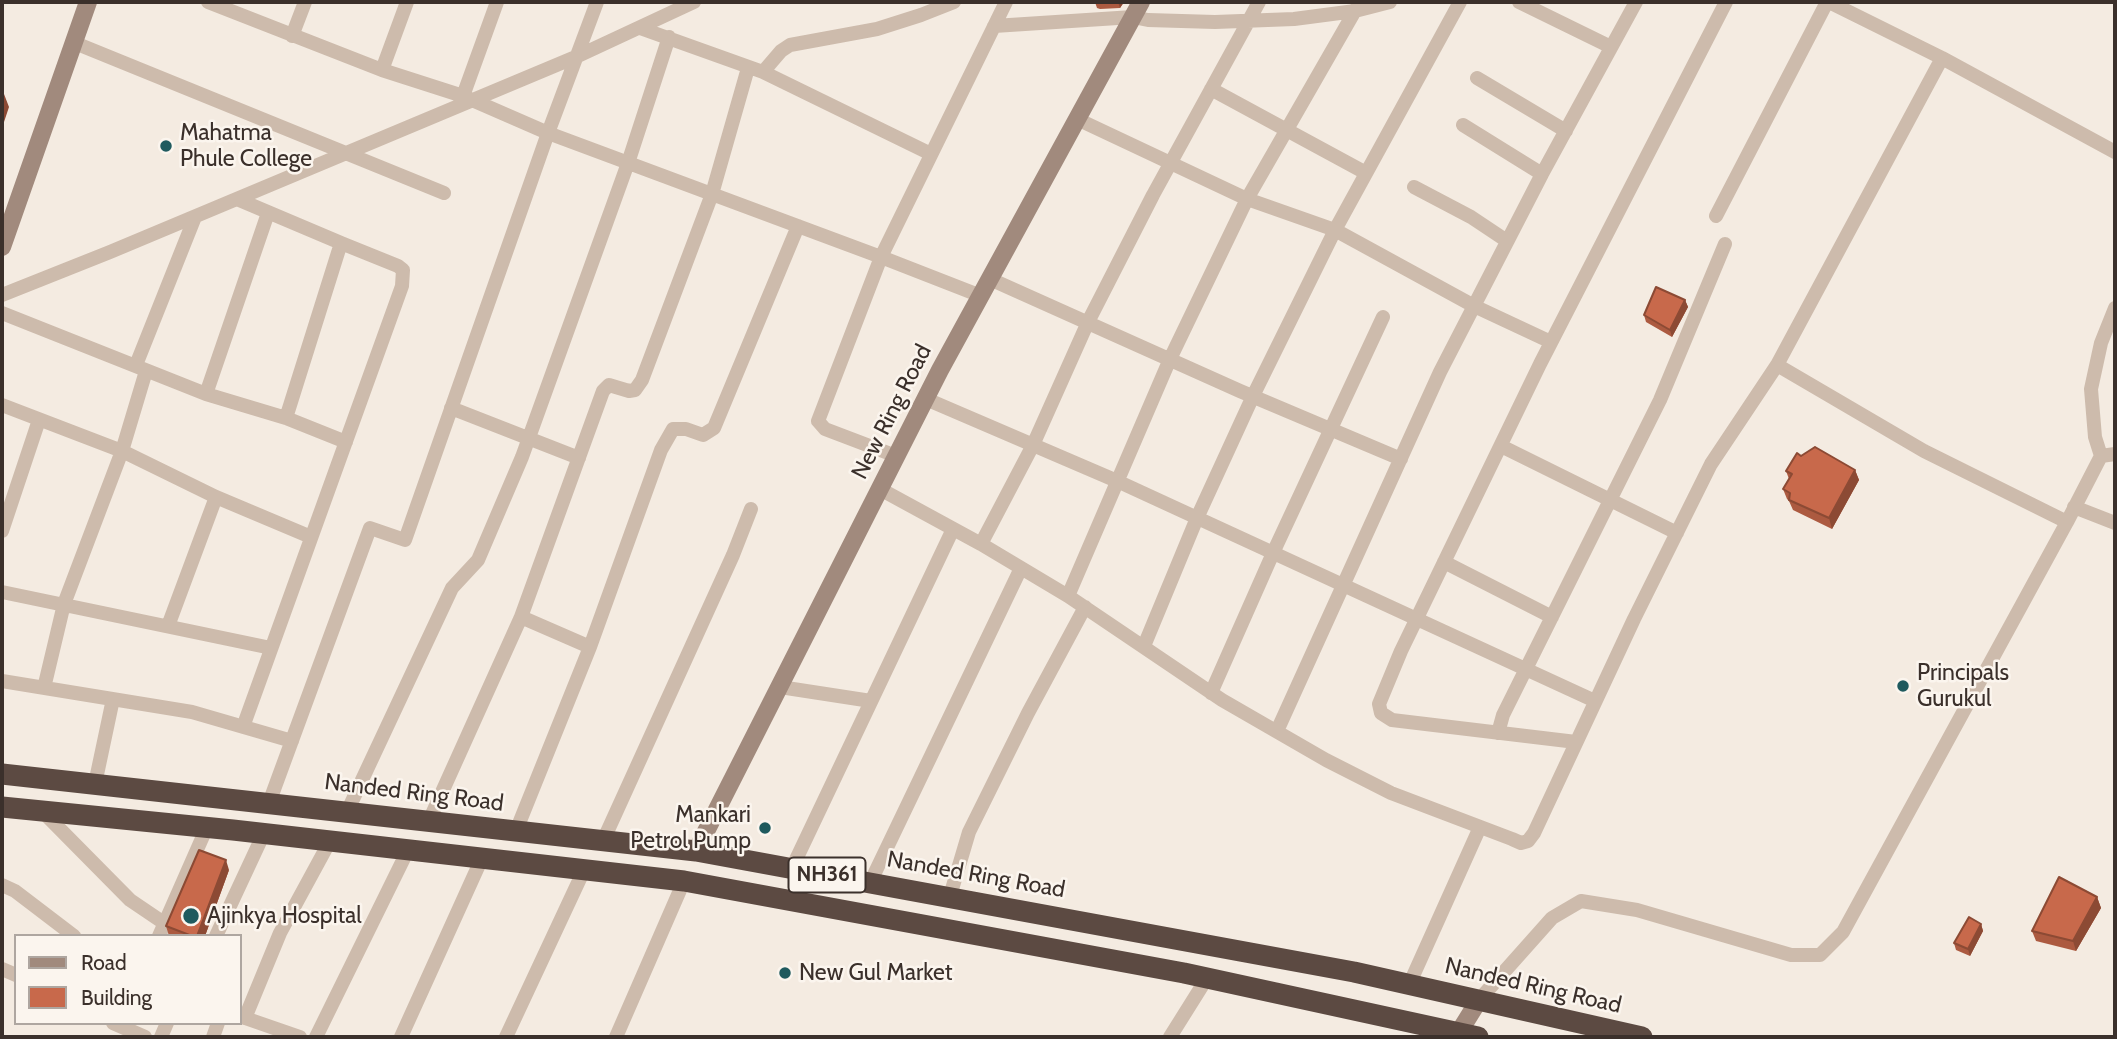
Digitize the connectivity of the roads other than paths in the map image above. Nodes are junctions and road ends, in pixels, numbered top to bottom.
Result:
1 (88, 2) edge
2 (211, 2) edge
3 (305, 2) edge
4 (407, 2) edge
5 (497, 2) edge
6 (597, 2) edge
7 (694, 2) edge
8 (954, 2) edge
9 (1006, 2) edge
10 (1259, 2) edge
11 (1390, 2) edge
12 (1460, 2) edge
13 (1518, 2) edge
14 (1636, 2) edge
15 (1726, 2) edge
16 (1828, 2) edge
17 (1357, 7) edge
18 (1137, 9) edge
19 (1249, 21) junction
20 (994, 26) junction
21 (640, 28) junction
22 (292, 36) junction
23 (668, 37) junction
24 (75, 43) junction
25 (1611, 47) junction
26 (578, 56) junction
27 (1942, 58) junction
28 (748, 68) junction
29 (382, 70) junction
30 (762, 72) junction
31 (1477, 78) dead end
32 (1211, 89) junction
33 (467, 98) junction
34 (1077, 120) junction
35 (1463, 125) dead end
36 (1287, 130) junction
37 (1566, 131) junction
38 (548, 133) junction
39 (347, 152) junction
40 (2115, 152) edge
41 (931, 154) junction
42 (628, 163) junction
43 (1170, 163) junction
44 (1366, 173) junction
45 (1542, 174) junction
46 (1414, 187) dead end
47 (444, 193) dead end
48 (712, 194) junction
49 (237, 199) junction
50 (1247, 199) junction
51 (268, 213) junction
52 (1716, 216) dead end
53 (195, 217) junction
54 (799, 226) junction
55 (1335, 230) junction
56 (1507, 241) junction
57 (341, 243) junction
58 (1725, 244) dead end
59 (2, 247) edge
60 (881, 257) junction
61 (990, 279) junction
62 (2, 295) edge
63 (981, 296) junction
64 (1474, 306) junction
65 (2115, 308) edge
66 (2, 313) edge
67 (1383, 317) dead end
68 (1088, 322) junction
69 (1551, 342) junction
70 (1170, 359) junction
71 (1777, 365) junction
72 (141, 368) junction
73 (206, 394) junction
74 (1253, 396) junction
75 (926, 399) junction
76 (2, 405) edge
77 (451, 408) junction
78 (286, 418) junction
79 (38, 420) junction
80 (1332, 429) junction
81 (528, 439) junction
82 (346, 442) junction
83 (1033, 445) junction
84 (1501, 446) junction
85 (122, 451) junction
86 (2108, 455) edge
87 (896, 456) junction
88 (579, 458) junction
89 (1401, 458) junction
90 (1117, 481) junction
91 (880, 489) junction
92 (216, 497) junction
93 (1609, 501) junction
94 (2074, 507) junction
95 (751, 509) dead end
96 (1197, 518) junction
97 (2067, 522) junction
98 (2115, 523) edge
99 (953, 529) junction
100 (2, 531) edge
101 (1677, 533) junction
102 (311, 537) junction
103 (981, 544) junction
104 (1273, 553) junction
105 (1444, 562) junction
106 (1021, 568) junction
107 (1342, 586) junction
108 (2, 592) edge
109 (1068, 596) junction
110 (64, 604) junction
111 (1085, 607) junction
112 (521, 617) junction
113 (1552, 617) junction
114 (1416, 620) junction
115 (168, 626) junction
116 (1144, 646) junction
117 (590, 647) junction
118 (271, 648) junction
119 (1526, 669) junction
120 (2, 681) edge
121 (780, 687) junction
122 (44, 688) junction
123 (1212, 693) junction
124 (113, 699) junction
125 (871, 701) junction
126 (1595, 701) junction
127 (243, 727) junction
128 (1277, 732) junction
129 (1498, 733) junction
130 (292, 741) junction
131 (1576, 742) junction
132 (2, 774) edge
133 (95, 784) junction
134 (269, 803) junction
135 (2, 807) edge
136 (43, 811) junction
137 (347, 812) junction
138 (429, 821) junction
139 (207, 827) junction
140 (1480, 827) junction
141 (516, 831) junction
142 (264, 833) junction
143 (330, 841) junction
144 (603, 841) junction
145 (408, 850) junction
146 (696, 851) junction
147 (482, 858) junction
148 (792, 869) junction
149 (584, 870) junction
150 (684, 881) junction
151 (870, 883) junction
152 (2, 885) edge
153 (950, 896) junction
154 (161, 929) edge
155 (71, 934) edge
156 (217, 934) edge
157 (1207, 978) junction
158 (1409, 985) junction
159 (1479, 1000) junction
160 (242, 1017) edge
161 (118, 1025) edge
162 (1464, 1036) edge
163 (145, 1037) edge
164 (299, 1037) edge
165 (316, 1037) edge
166 (401, 1037) edge
167 (506, 1037) edge
168 (616, 1037) edge
169 (1170, 1037) edge
170 (1642, 1037) edge

1 - 24 street
2 - 22 street
3 - 22 street
4 - 29 street
5 - 33 street
6 - 26 street
7 - 21 street
8 - 30 street
9 - 20 street
10 - 19 street
11 - 17 street
12 - 44 street
13 - 25 street
14 - 25 street
15 - 69 street
16 - 27 street
16 - 52 street
17 - 19 street
17 - 36 street
18 - 19 street
18 - 20 street
18 - 34 street, New Ring Road
19 - 32 street
20 - 41 street
21 - 23 street
21 - 26 street
22 - 29 street
23 - 28 street
23 - 42 street
24 - 39 street
24 - 59 street
25 - 37 street
26 - 33 street
26 - 38 street
27 - 40 street
27 - 71 street
28 - 30 street
28 - 48 street
29 - 33 street
30 - 41 street
31 - 37 street
32 - 36 street
32 - 43 street
33 - 38 street
33 - 39 street
34 - 43 street
34 - 61 street, New Ring Road
35 - 45 street
36 - 44 street
36 - 50 street
37 - 45 street
38 - 42 street
38 - 77 street
39 - 47 street
39 - 49 street
41 - 60 street
42 - 48 street
42 - 81 street
43 - 50 street
43 - 68 street
44 - 55 street
45 - 56 street
46 - 56 street
48 - 54 street
48 - 88 street
49 - 51 street
49 - 53 street
50 - 55 street
50 - 70 street
51 - 57 street
51 - 73 street
53 - 62 street
53 - 72 street
54 - 60 street
54 - 117 street
55 - 64 street
55 - 74 street
56 - 64 street
57 - 78 street
57 - 82 street
58 - 93 street
60 - 63 street
60 - 87 street
61 - 63 street, New Ring Road
61 - 68 street
63 - 75 street, New Ring Road
64 - 69 street
64 - 89 street
65 - 86 street
66 - 72 street
67 - 80 street
68 - 70 street
68 - 83 street
69 - 84 street
70 - 74 street
70 - 90 street
71 - 97 street
71 - 101 street
72 - 73 street
72 - 85 street
73 - 78 street
74 - 80 street
74 - 96 street
75 - 83 street
75 - 87 street, New Ring Road
76 - 79 street
77 - 81 street
77 - 130 street
78 - 82 street
79 - 85 street
79 - 100 street
80 - 89 street
80 - 104 street
81 - 88 street
81 - 137 street
82 - 102 street
83 - 90 street
83 - 103 street
84 - 93 street
84 - 105 street
85 - 92 street
85 - 110 street
86 - 94 street
87 - 91 street, New Ring Road
88 - 112 street
89 - 107 street
90 - 96 street
90 - 109 street
91 - 99 street
91 - 121 street, New Ring Road
92 - 102 street
92 - 115 street
93 - 101 street
93 - 113 street
94 - 97 street
94 - 98 street
95 - 144 street
96 - 104 street
96 - 116 street
97 - 159 street
99 - 103 street
99 - 125 street
101 - 126 street
102 - 118 street
103 - 106 street
104 - 107 street
104 - 123 street
105 - 113 street
105 - 114 street
106 - 109 street
106 - 151 street
107 - 114 street
107 - 128 street
108 - 110 street
109 - 111 street
110 - 115 street
110 - 122 street
111 - 116 street
111 - 153 street
112 - 117 street
112 - 138 street
113 - 119 street
114 - 119 street
114 - 129 street
115 - 118 street
116 - 123 street
117 - 141 street
118 - 127 street
119 - 126 street
119 - 129 street
120 - 122 street
121 - 125 street
121 - 146 street, New Ring Road
122 - 124 street
123 - 128 street
124 - 127 street
124 - 133 street
125 - 148 street
126 - 131 street
127 - 130 street
128 - 140 street
129 - 131 street
130 - 134 street
131 - 140 street
132 - 133 highway, Nanded Ring Road / NH361
133 - 134 highway, Nanded Ring Road / NH361
134 - 137 highway, Nanded Ring Road / NH361
135 - 136 highway, NH361
136 - 139 highway, NH361
136 - 154 street
137 - 138 highway, Nanded Ring Road / NH361
138 - 141 highway, Nanded Ring Road / NH361
139 - 142 highway, NH361
139 - 154 street
140 - 158 street
141 - 144 highway, Nanded Ring Road / NH361
142 - 143 highway, NH361
142 - 156 street
143 - 145 highway, NH361
143 - 160 street
144 - 146 highway, Nanded Ring Road / NH361
145 - 147 highway, NH361
145 - 165 street
146 - 148 highway, Nanded Ring Road / NH361
147 - 149 highway, NH361
147 - 166 street
148 - 151 highway, Nanded Ring Road / NH361
149 - 150 highway, NH361
149 - 167 street
150 - 157 highway, NH361
150 - 168 street
151 - 153 highway, Nanded Ring Road / NH361
152 - 155 street
153 - 158 highway, Nanded Ring Road / NH361
157 - 162 highway, NH361
157 - 169 street
158 - 159 highway, Nanded Ring Road / NH361
159 - 162 street
159 - 170 highway, Nanded Ring Road / NH361
160 - 164 street
161 - 163 street

